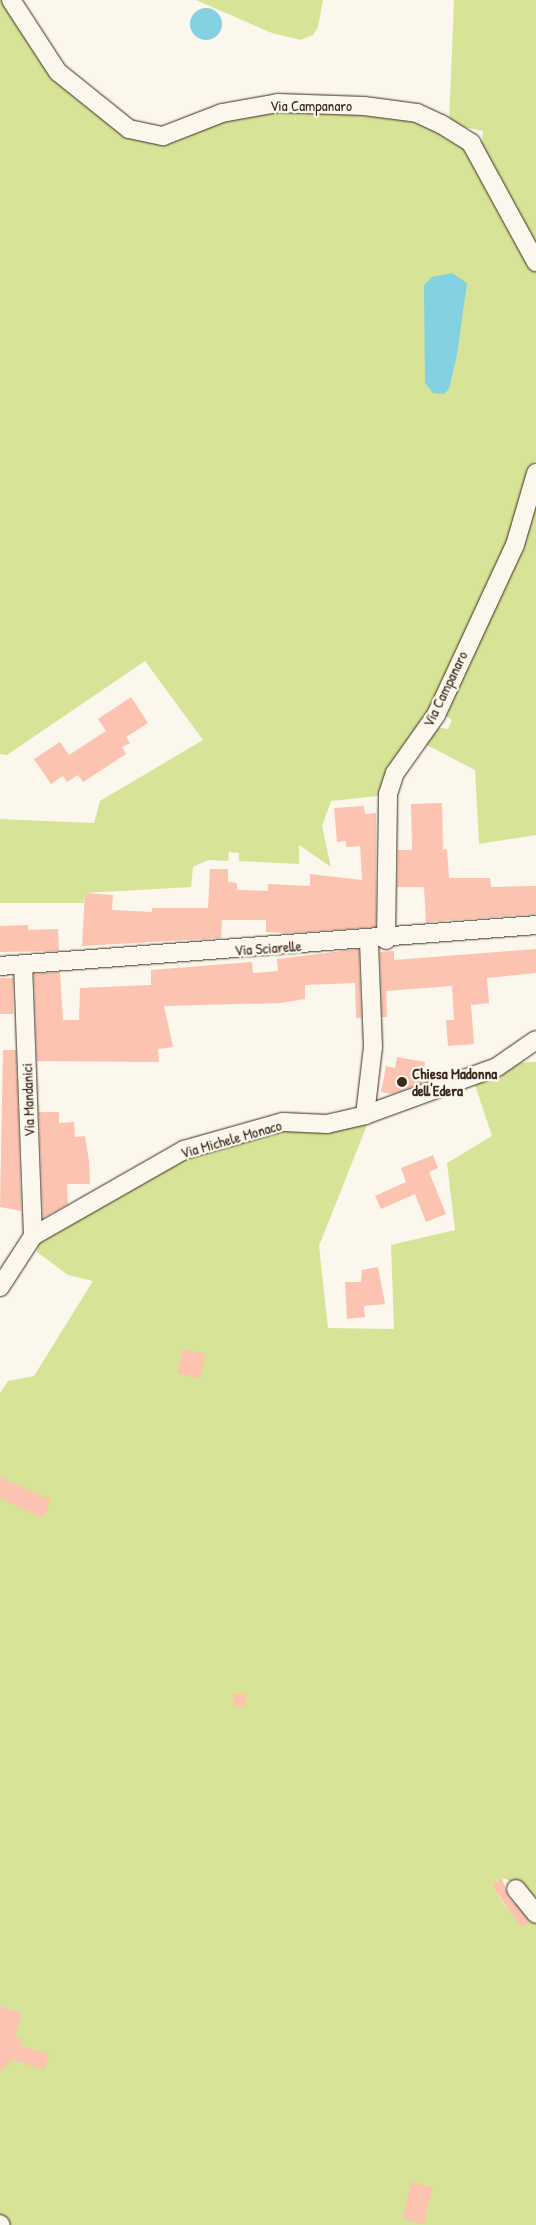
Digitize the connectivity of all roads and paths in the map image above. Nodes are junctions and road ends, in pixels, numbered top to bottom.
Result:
1 (11, 0) edge
2 (536, 262) edge
3 (536, 473) edge
4 (536, 925) edge
5 (377, 940) junction
6 (23, 964) junction
7 (0, 966) edge
8 (536, 1040) edge
9 (365, 1115) junction
10 (32, 1236) junction
11 (0, 1287) edge
12 (516, 1889) dead end
13 (536, 1914) edge

1 - 2 street, Via Campanaro
3 - 5 street, Via Campanaro
4 - 5 street, Via Sciarelle
5 - 6 street, Via Sciarelle
5 - 9 street
6 - 7 street, Via Sciarelle
6 - 10 street, Via Mandanici
8 - 9 street, Via Michele Monaco
9 - 10 street, Via Michele Monaco
10 - 11 street, Via Michele Monaco
12 - 13 street

